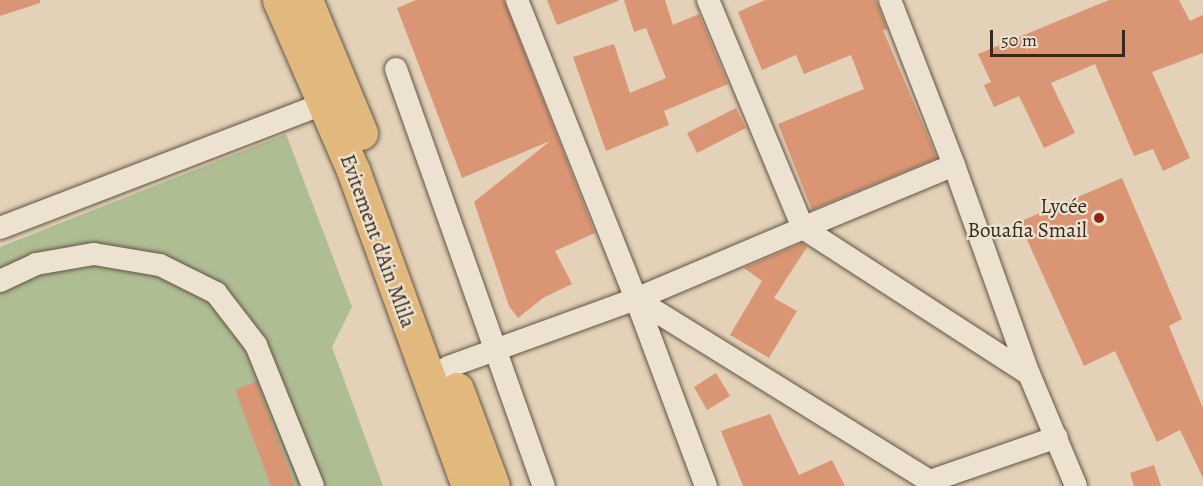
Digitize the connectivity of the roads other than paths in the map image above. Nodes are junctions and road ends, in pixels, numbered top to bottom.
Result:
1 (517, 0) edge
2 (708, 0) edge
3 (890, 0) edge
4 (303, 1) edge
5 (396, 69) dead end
6 (325, 103) junction
7 (954, 165) junction
8 (0, 228) edge
9 (803, 228) junction
10 (0, 281) edge
11 (636, 299) junction
12 (493, 352) junction
13 (448, 367) junction
14 (1029, 374) junction
15 (1057, 437) junction
16 (927, 484) edge
17 (313, 486) edge
18 (468, 486) edge
19 (493, 486) edge
20 (544, 486) edge
21 (706, 486) edge
22 (1076, 486) edge

1 - 11 street
2 - 9 street
3 - 7 street
4 - 6 highway, Evitement d'Ain Mlila
4 - 13 highway, Evitement d'Ain Mlila
5 - 12 street
6 - 8 street
6 - 18 highway, Evitement d'Ain Mlila
7 - 9 street
7 - 14 street
9 - 11 street
9 - 14 street
10 - 17 street
11 - 12 street
11 - 16 street
11 - 21 street
12 - 13 street
12 - 20 street
13 - 19 highway, Evitement d'Ain Mlila
14 - 15 street
15 - 16 street
15 - 22 street

